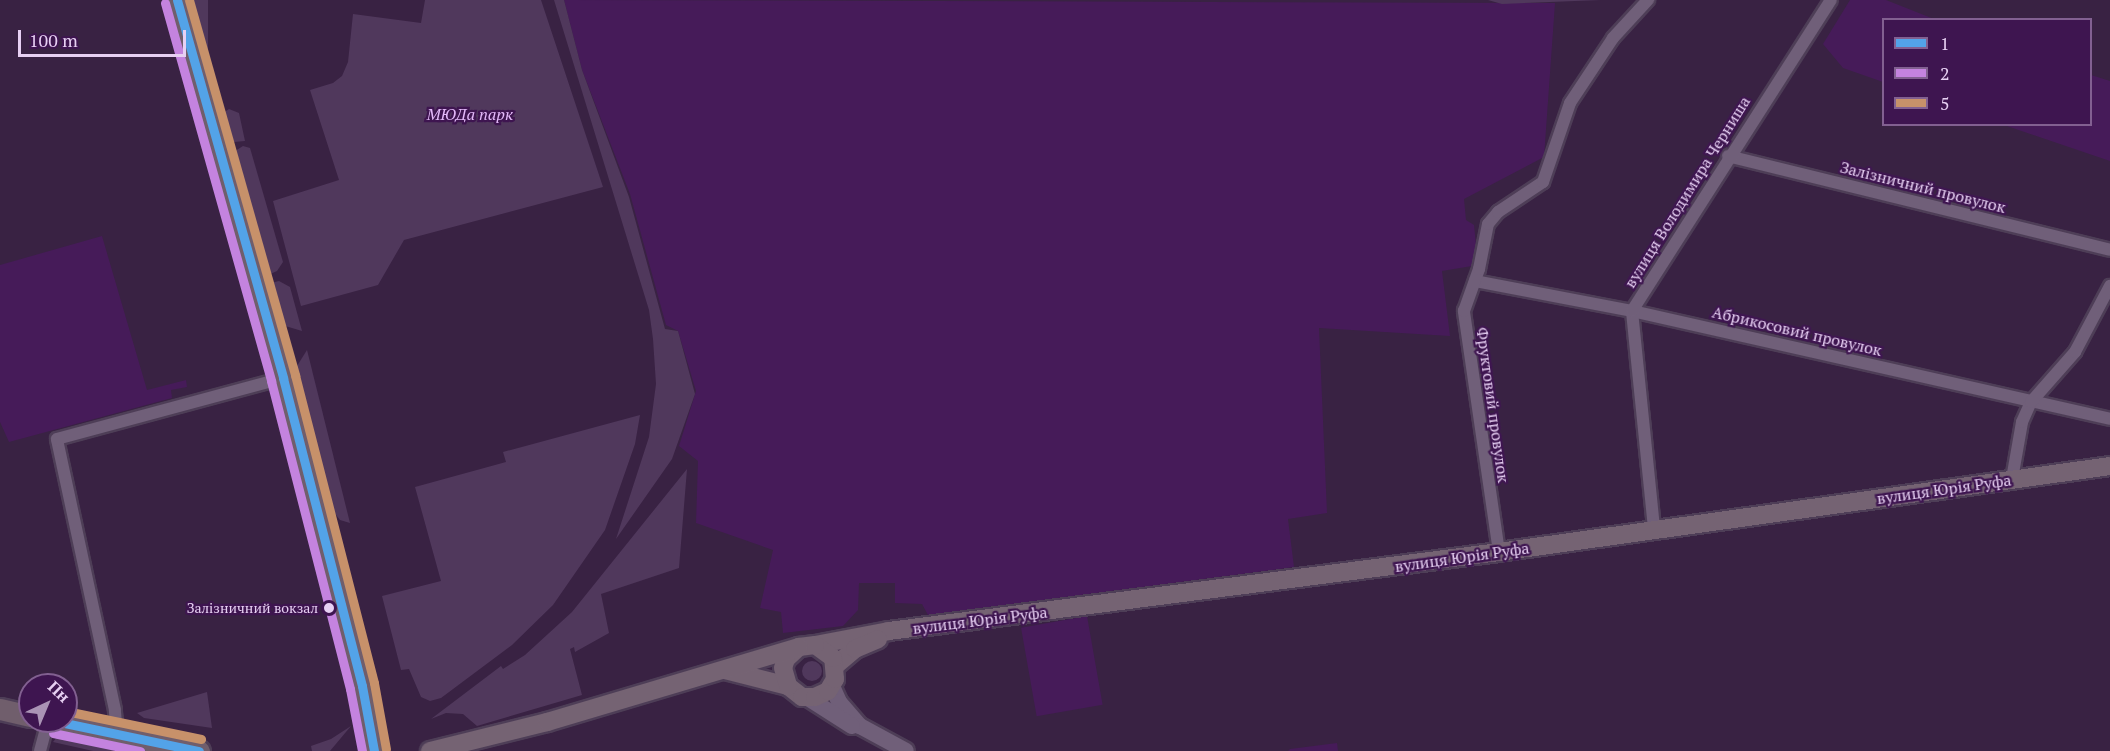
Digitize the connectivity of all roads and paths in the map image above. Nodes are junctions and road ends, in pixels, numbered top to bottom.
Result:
1 (177, 0) edge
2 (1648, 0) edge
3 (1831, 0) edge
4 (1728, 156) junction
5 (2110, 250) edge
6 (1475, 281) junction
7 (2110, 286) edge
8 (1632, 311) junction
9 (283, 378) junction
10 (2031, 402) junction
11 (2110, 419) edge
12 (2110, 466) edge
13 (2012, 479) junction
14 (1654, 528) junction
15 (1499, 552) junction
16 (914, 628) junction
17 (807, 646) junction
18 (836, 665) junction
19 (721, 669) junction
20 (788, 686) junction
21 (832, 686) junction
22 (808, 698) junction
23 (0, 710) edge
24 (18, 714) edge
25 (78, 726) edge
26 (870, 732) junction
27 (45, 733) edge
28 (117, 735) junction
29 (40, 751) edge
30 (199, 751) edge
31 (374, 751) edge
32 (430, 751) edge
33 (906, 751) edge

1 - 9 highway
2 - 6 street, Фруктовий провулок
3 - 4 street, вулиця Володимира Черниша
4 - 5 street, Залізничний провулок
4 - 8 street, вулиця Володимира Черниша
6 - 8 street, Абрикосовий провулок
6 - 15 street, Фруктовий провулок
7 - 10 street
8 - 10 street, Абрикосовий провулок
8 - 14 street, вулиця Володимира Черниша
9 - 28 street
9 - 31 highway
10 - 11 street, Абрикосовий провулок
10 - 13 street
12 - 13 main road, вулиця Юрія Руфа
13 - 14 main road, вулиця Юрія Руфа
14 - 15 main road, вулиця Юрія Руфа
15 - 16 main road, вулиця Юрія Руфа
16 - 17 main road, вулиця Юрія Руфа
16 - 18 main road
17 - 18 main road
17 - 19 main road, вулиця Юрія Руфа
17 - 20 main road
18 - 21 main road
19 - 20 main road
19 - 32 main road, вулиця Юрія Руфа
20 - 22 main road
21 - 22 main road
21 - 26 main road
22 - 26 main road
23 - 24 highway
25 - 28 highway
26 - 33 main road
27 - 29 street
28 - 30 highway

